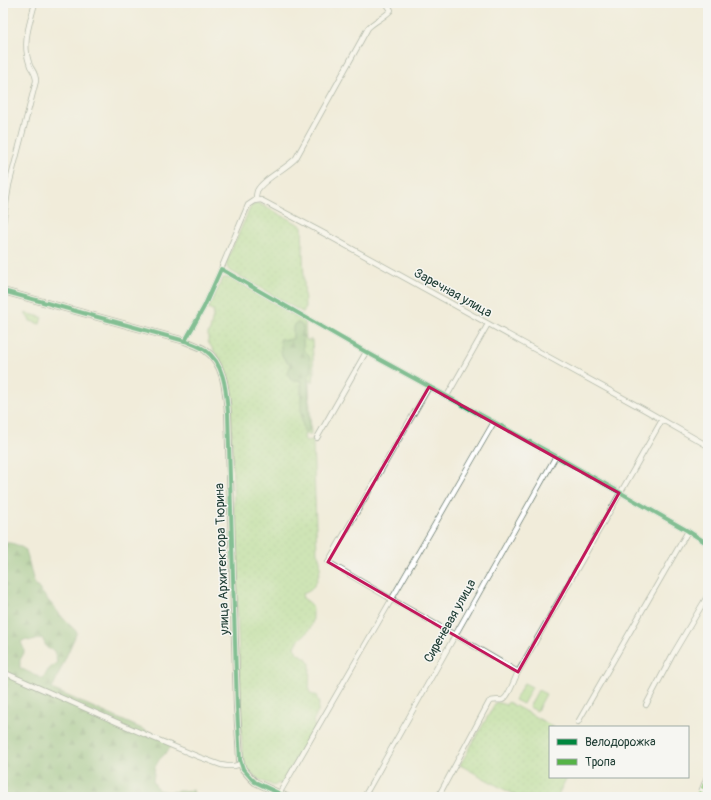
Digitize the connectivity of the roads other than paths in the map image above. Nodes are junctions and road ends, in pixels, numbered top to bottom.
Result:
1 (35, 3) edge
2 (386, 3) edge
3 (256, 200) junction
4 (3, 223) edge
5 (221, 269) junction
6 (3, 291) edge
7 (488, 324) junction
8 (185, 341) junction
9 (366, 352) junction
10 (429, 387) junction
11 (447, 396) junction
12 (662, 420) junction
13 (494, 422) junction
14 (317, 438) dead end
15 (708, 446) edge
16 (556, 456) junction
17 (619, 493) junction
18 (688, 531) junction
19 (708, 544) edge
20 (708, 595) edge
21 (391, 600) junction
22 (455, 635) junction
23 (3, 672) edge
24 (518, 672) junction
25 (646, 705) dead end
26 (578, 722) dead end
27 (241, 764) junction
28 (708, 774) edge
29 (280, 794) junction
30 (287, 797) edge
31 (364, 797) edge
32 (438, 797) edge
33 (699, 797) edge

1 - 4 street
2 - 3 street
3 - 5 street
3 - 7 street, Заречная улица
5 - 8 street
5 - 9 street
6 - 8 street, улица Архитектора Тюрина
7 - 11 street
7 - 12 street, Заречная улица
8 - 27 street, улица Архитектора Тюрина
9 - 10 street
9 - 14 street
10 - 11 street
10 - 21 street
11 - 13 street
12 - 15 street, Заречная улица
12 - 17 street
13 - 16 street
13 - 21 street
16 - 17 street
16 - 22 street, Сиреневая улица
17 - 18 street
17 - 24 street
18 - 19 street
18 - 26 street
20 - 25 street
21 - 22 street
21 - 29 street
22 - 24 street
22 - 31 street, Сиреневая улица
23 - 27 street
24 - 32 street
27 - 29 street, улица Архитектора Тюрина
28 - 33 street
29 - 30 street, улица Архитектора Тюрина

